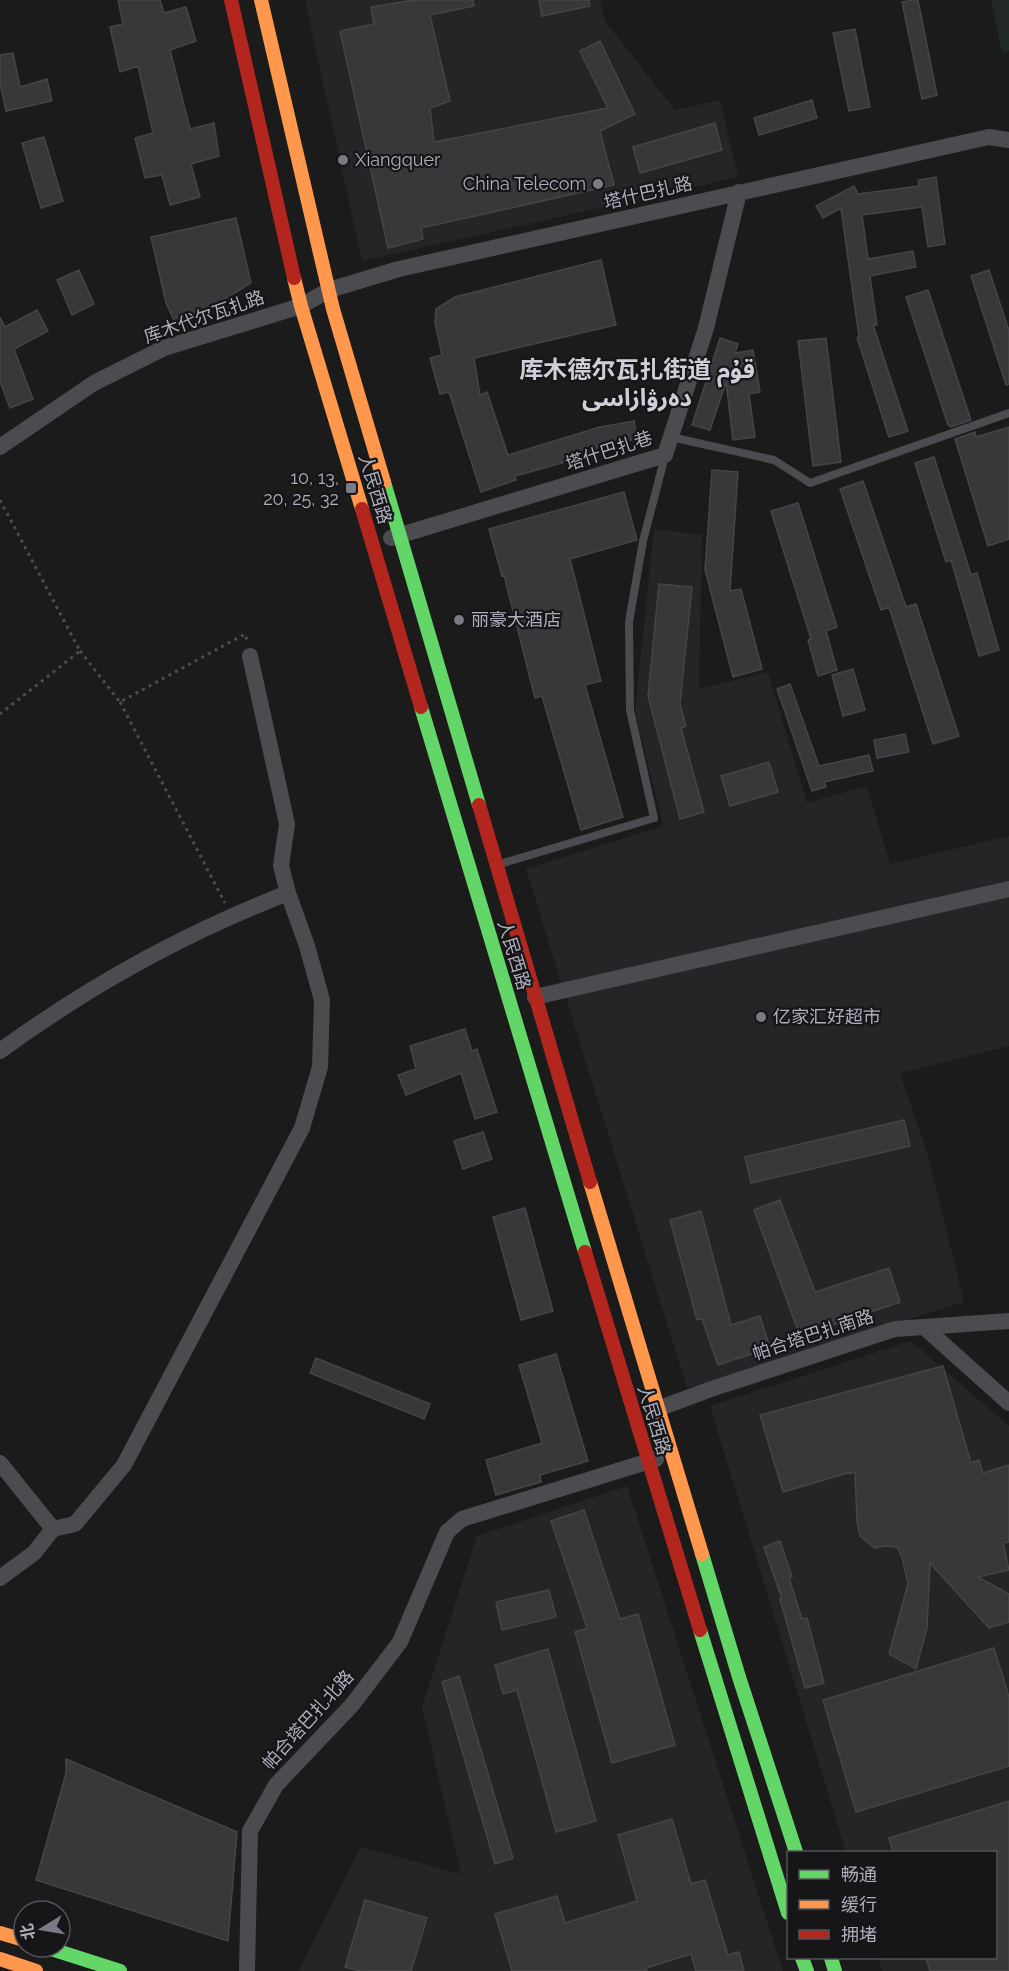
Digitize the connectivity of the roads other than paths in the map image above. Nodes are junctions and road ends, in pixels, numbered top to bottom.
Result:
1 (231, 0) edge
2 (261, 0) edge
3 (1009, 140) edge
4 (739, 192) junction
5 (329, 290) junction
6 (301, 306) junction
7 (1009, 412) edge
8 (671, 437) junction
9 (2, 441) edge
10 (665, 455) junction
11 (400, 536) junction
12 (372, 544) junction
13 (250, 656) road end
14 (496, 866) junction
15 (1009, 889) edge
16 (288, 893) junction
17 (535, 997) junction
18 (0, 1051) edge
19 (1009, 1321) edge
20 (924, 1327) junction
21 (1009, 1403) edge
22 (659, 1409) junction
23 (634, 1417) junction
24 (672, 1454) junction
25 (648, 1461) junction
26 (0, 1463) edge
27 (53, 1529) junction
28 (0, 1578) edge
29 (796, 1851) edge
30 (787, 1907) edge
31 (72, 1956) edge
32 (0, 1959) edge
33 (36, 1971) edge
34 (120, 1971) edge
35 (247, 1971) edge

1 - 6 main road, 人民西路
2 - 5 main road, 人民西路
3 - 4 street, 塔什巴扎路
4 - 5 street, 塔什巴扎路
4 - 8 street, 塔什巴扎巷
5 - 6 street, 塔什巴扎路
5 - 11 main road, 人民西路
6 - 9 street, 库木代尔瓦扎路
6 - 12 main road, 人民西路
7 - 8 lane
8 - 10 street, 塔什巴扎巷
10 - 11 street, 塔什巴扎巷
10 - 14 lane
11 - 12 street, 塔什巴扎巷
11 - 14 main road, 人民西路
12 - 23 main road, 人民西路
13 - 16 street
14 - 17 main road, 人民西路
15 - 17 street
16 - 18 street
16 - 27 street
17 - 22 main road, 人民西路
19 - 20 street, 帕合塔巴扎南路
20 - 21 street
20 - 22 street, 帕合塔巴扎南路
22 - 23 street, 帕合塔巴扎南路
22 - 24 main road, 人民西路
23 - 25 main road, 人民西路
24 - 25 street, 帕合塔巴扎北路
24 - 29 main road, 人民西路
25 - 30 main road, 人民西路
25 - 35 street, 帕合塔巴扎北路
26 - 27 street
27 - 28 street
31 - 34 main road
32 - 33 main road

